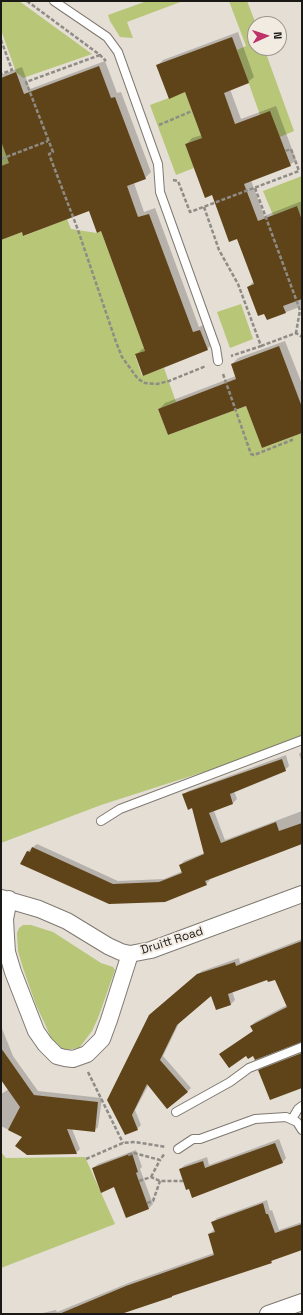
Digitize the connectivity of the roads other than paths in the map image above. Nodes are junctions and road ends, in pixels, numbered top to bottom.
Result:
1 (54, 1) edge
2 (218, 361) road end
3 (302, 740) edge
4 (101, 821) dead end
5 (302, 894) edge
6 (5, 899) edge
7 (130, 954) junction
8 (302, 1047) edge
9 (302, 1106) edge
10 (176, 1112) dead end
11 (292, 1119) junction
12 (302, 1130) edge
13 (178, 1149) dead end
14 (302, 1302) edge
15 (268, 1314) edge

1 - 2 lane
3 - 4 lane
5 - 7 street, Druitt Road
6 - 7 street, Druitt Road
6 - 7 street
8 - 10 lane
9 - 11 lane
11 - 12 lane
11 - 13 lane
14 - 15 street

